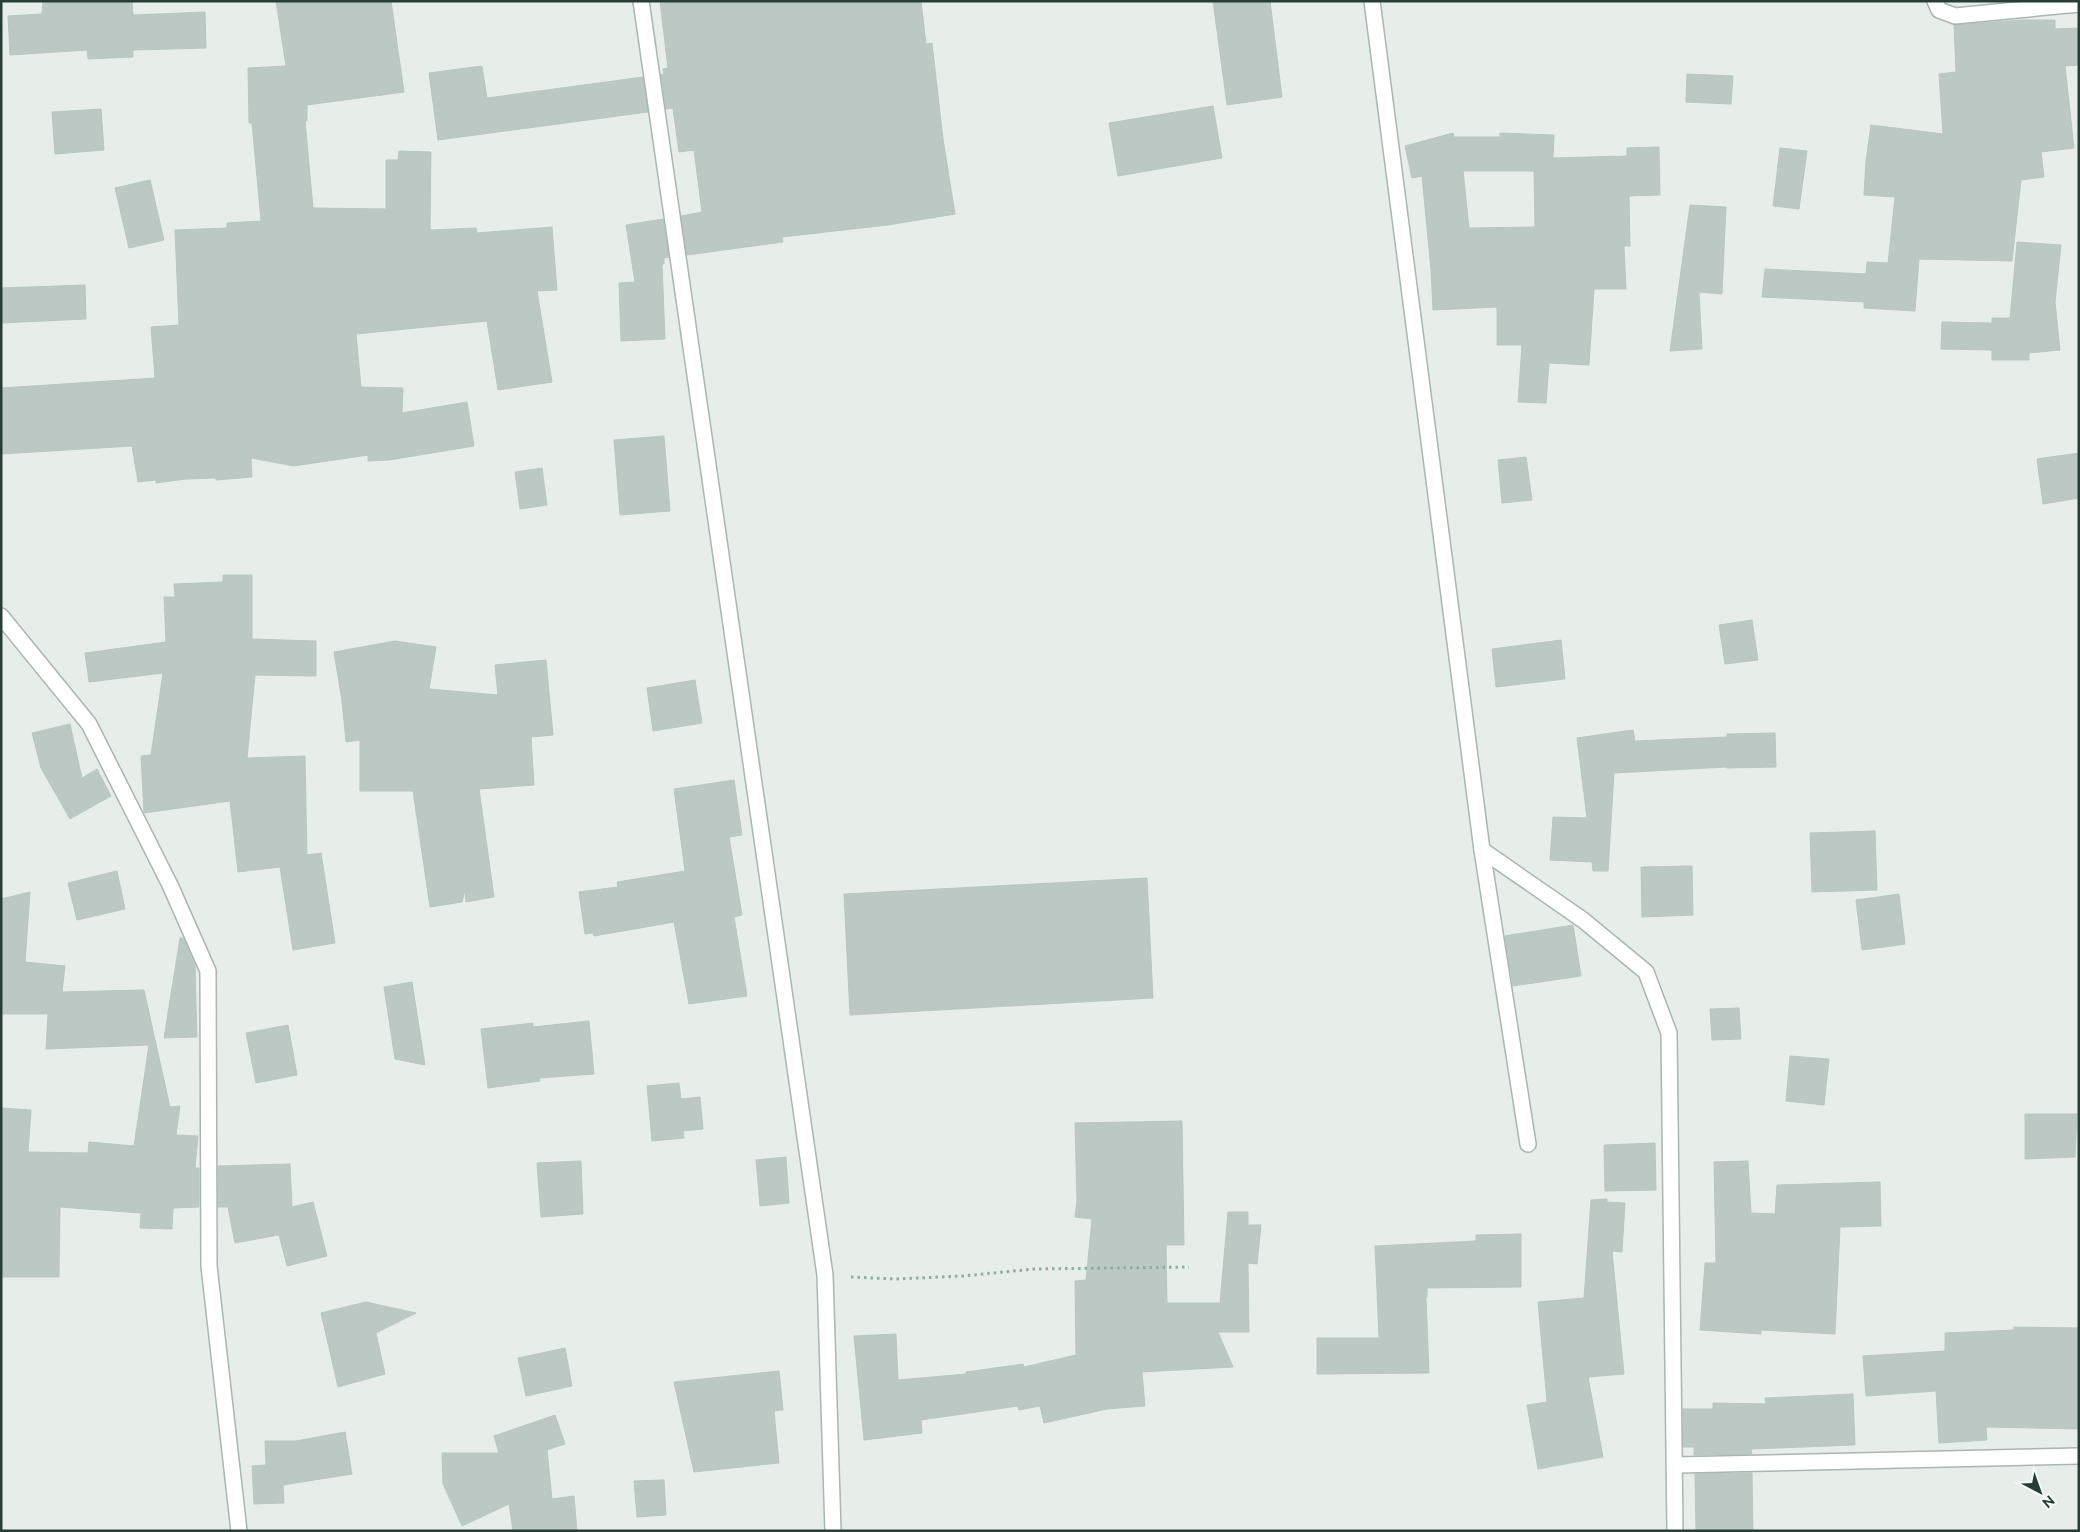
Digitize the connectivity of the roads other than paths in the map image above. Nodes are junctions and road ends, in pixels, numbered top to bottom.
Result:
1 (641, 1) edge
2 (1372, 1) edge
3 (1935, 1) edge
4 (2079, 4) edge
5 (1, 616) edge
6 (1482, 850) junction
7 (1528, 1144) dead end
8 (2079, 1456) edge
9 (1676, 1465) junction
10 (239, 1531) edge
11 (833, 1531) edge
12 (1675, 1531) edge

1 - 11 street
2 - 6 street
3 - 4 street
5 - 10 street
6 - 7 street
6 - 9 street
8 - 9 street
9 - 12 street

